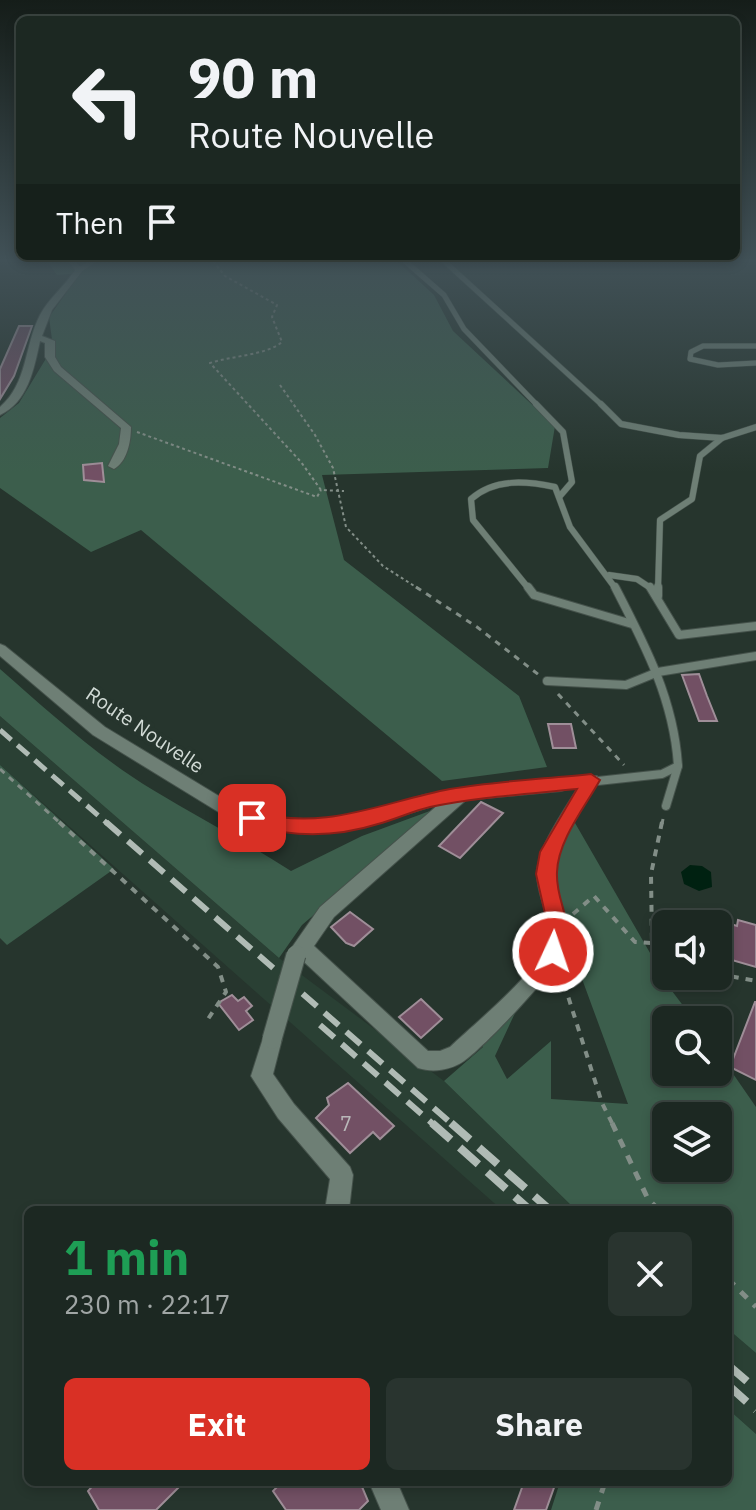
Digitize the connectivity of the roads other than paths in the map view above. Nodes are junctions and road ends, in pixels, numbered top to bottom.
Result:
1 (41, 331) edge
2 (466, 331) edge
3 (521, 331) edge
4 (39, 338) junction
5 (756, 346) edge
6 (756, 363) edge
7 (0, 412) edge
8 (756, 427) edge
9 (722, 438) junction
10 (114, 466) dead end
11 (560, 496) junction
12 (609, 575) junction
13 (658, 596) junction
14 (632, 624) junction
15 (756, 626) edge
16 (0, 649) edge
17 (756, 656) edge
18 (658, 672) junction
19 (547, 681) road end
20 (678, 766) junction
21 (591, 780) junction
22 (561, 785) joint
23 (463, 794) junction
24 (666, 806) road end
25 (299, 951) junction
26 (338, 1206) edge
27 (385, 1486) edge
28 (395, 1510) edge

1 - 4 street
2 - 11 lane
3 - 9 lane
4 - 7 street
4 - 10 street
5 - 6 lane
8 - 9 lane
9 - 13 lane
11 - 12 lane
11 - 14 lane
12 - 13 lane
12 - 14 lane
13 - 15 lane
14 - 18 lane
16 - 23 street, Route Nouvelle
17 - 18 lane
18 - 19 lane
18 - 20 lane
20 - 21 lane
20 - 24 lane
21 - 22 lane
21 - 25 street
22 - 23 street, Route Nouvelle
23 - 25 street
25 - 26 street, bridge
27 - 28 street

